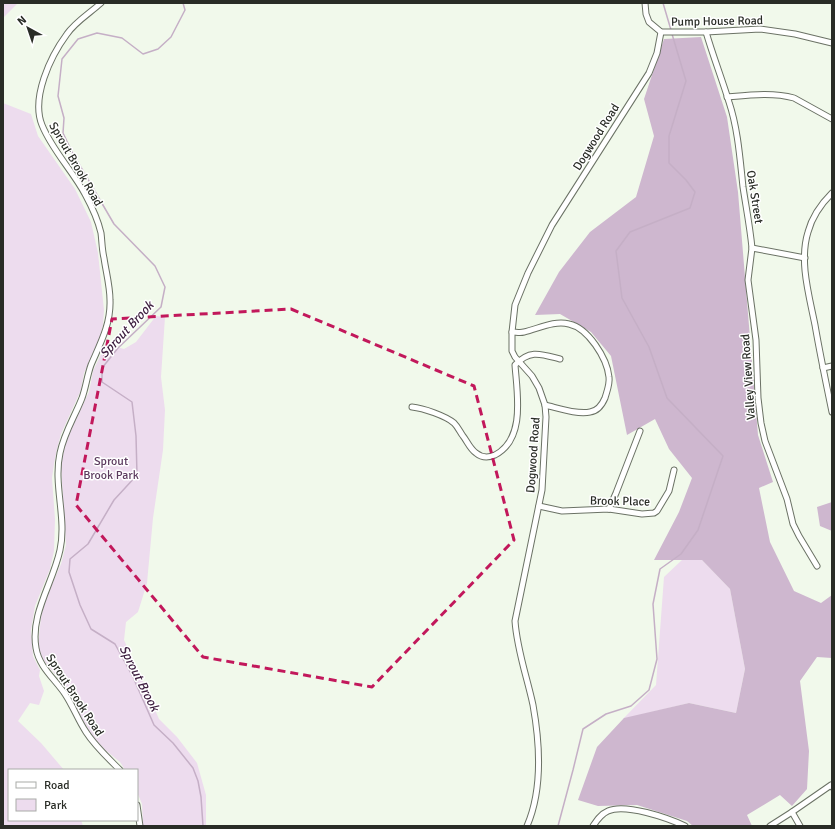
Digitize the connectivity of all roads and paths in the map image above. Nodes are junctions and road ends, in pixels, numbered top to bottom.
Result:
1 (101, 3) edge
2 (645, 3) edge
3 (661, 32) junction
4 (706, 32) junction
5 (832, 43) edge
6 (727, 97) junction
7 (832, 119) edge
8 (832, 193) edge
9 (752, 248) junction
10 (805, 258) junction
11 (512, 332) junction
12 (560, 359) dead end
13 (519, 361) junction
14 (832, 366) edge
15 (823, 368) junction
16 (545, 405) junction
17 (412, 407) dead end
18 (832, 412) edge
19 (640, 431) dead end
20 (674, 470) dead end
21 (539, 506) junction
22 (609, 509) junction
23 (817, 566) dead end
24 (119, 769) edge
25 (832, 787) edge
26 (138, 812) edge
27 (792, 812) junction
28 (140, 826) edge
29 (527, 826) edge
30 (593, 826) edge
31 (685, 826) edge
32 (770, 826) edge
33 (800, 826) edge

1 - 24 street, Sprout Brook Road
2 - 3 street, Pump House Road
3 - 4 street, Pump House Road
3 - 11 street, Dogwood Road
4 - 5 street, Pump House Road
4 - 6 street
6 - 7 street
6 - 9 street, Oak Street
8 - 10 street
9 - 10 street
9 - 23 street, Valley View Road
10 - 15 street
11 - 13 street, Dogwood Road
11 - 16 street
12 - 13 street
13 - 16 street, Dogwood Road
13 - 17 street
14 - 15 street
15 - 18 street
16 - 21 street, Dogwood Road
19 - 22 street
20 - 22 street, Brook Place
21 - 22 street, Brook Place
21 - 29 street, Dogwood Road
25 - 27 street
26 - 28 street
27 - 32 street
27 - 33 street
30 - 31 street

